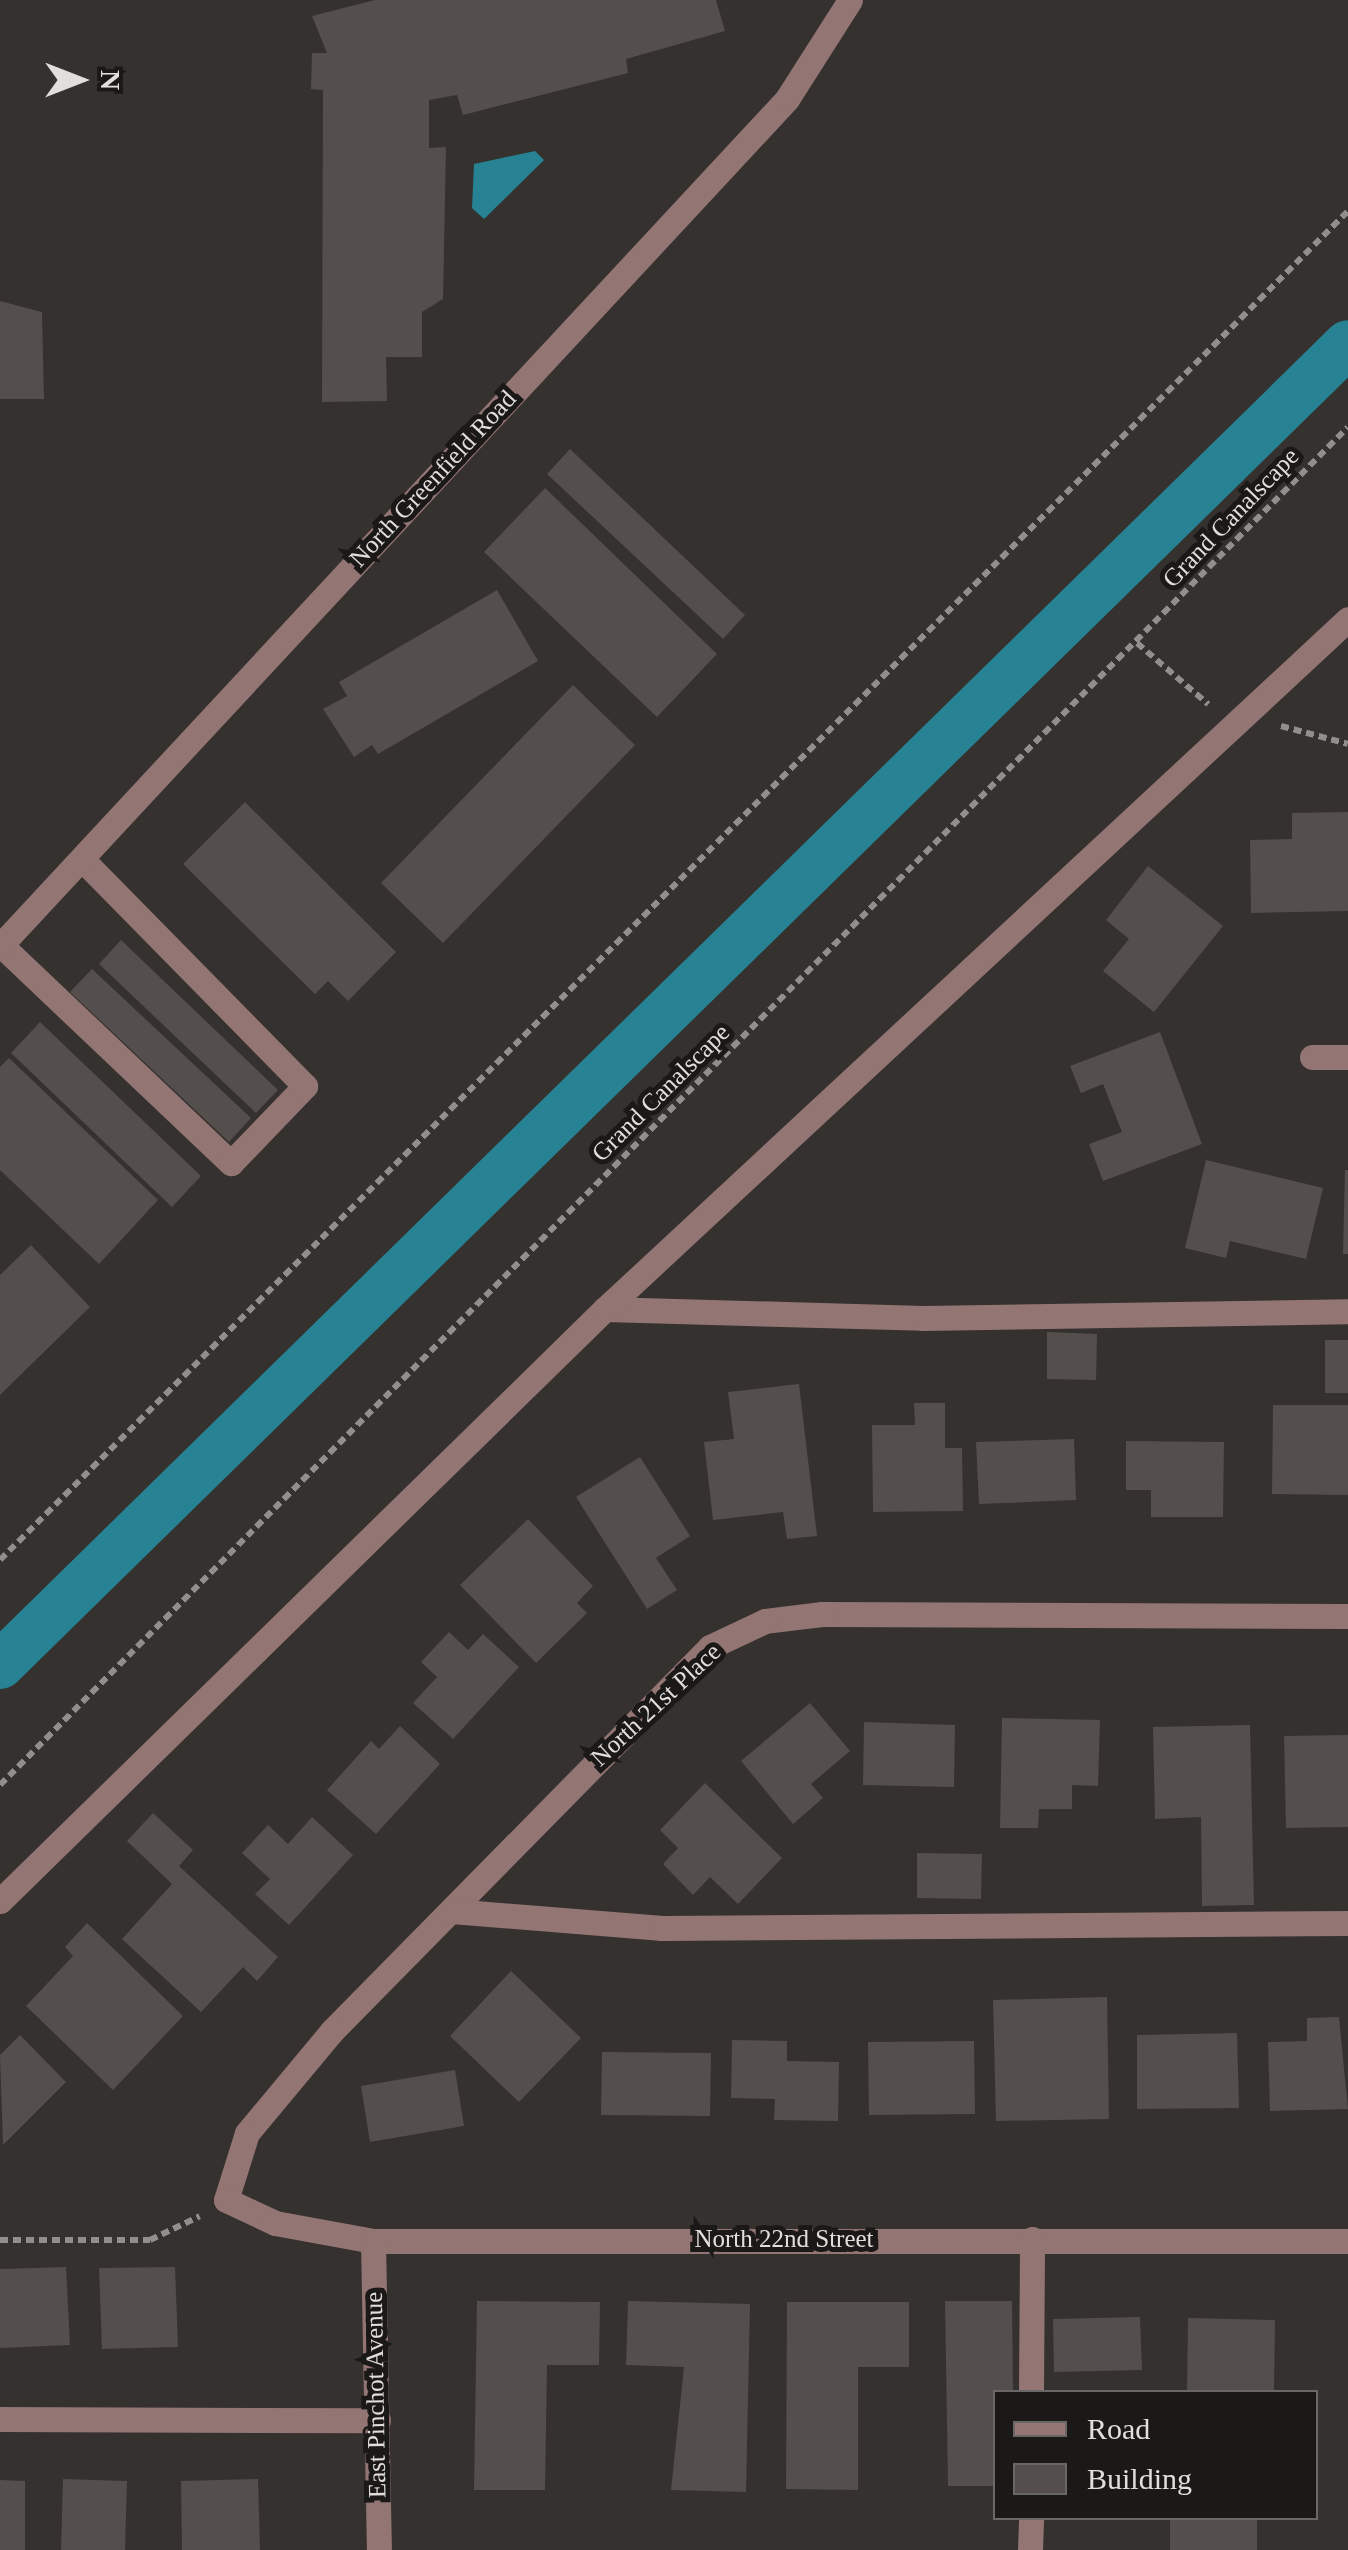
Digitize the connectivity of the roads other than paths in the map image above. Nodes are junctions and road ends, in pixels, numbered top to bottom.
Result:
1 (850, 0) edge
2 (1348, 620) edge
3 (82, 859) junction
4 (1, 946) edge
5 (1312, 1057) dead end
6 (1348, 1057) edge
7 (605, 1310) junction
8 (1348, 1311) edge
9 (1348, 1616) edge
10 (0, 1901) edge
11 (451, 1912) junction
12 (1348, 1923) edge
13 (226, 2200) joint
14 (1032, 2239) junction
15 (373, 2240) junction
16 (1348, 2242) edge
17 (1031, 2390) edge
18 (0, 2420) edge
19 (378, 2420) junction
20 (1030, 2520) edge
21 (379, 2550) edge
22 (1030, 2550) edge

1 - 3 street, North Greenfield Road
2 - 7 street
3 - 4 street, North Greenfield Road
3 - 4 street
5 - 6 street
7 - 8 street
7 - 10 street
9 - 11 street, North 21st Place
11 - 12 street
11 - 13 street, North 21st Place
13 - 15 street, North 22nd Street
14 - 15 street, North 22nd Street
14 - 16 street, North 22nd Street
14 - 17 street
15 - 19 street, East Pinchot Avenue
18 - 19 street
19 - 21 street, East Pinchot Avenue
20 - 22 street

